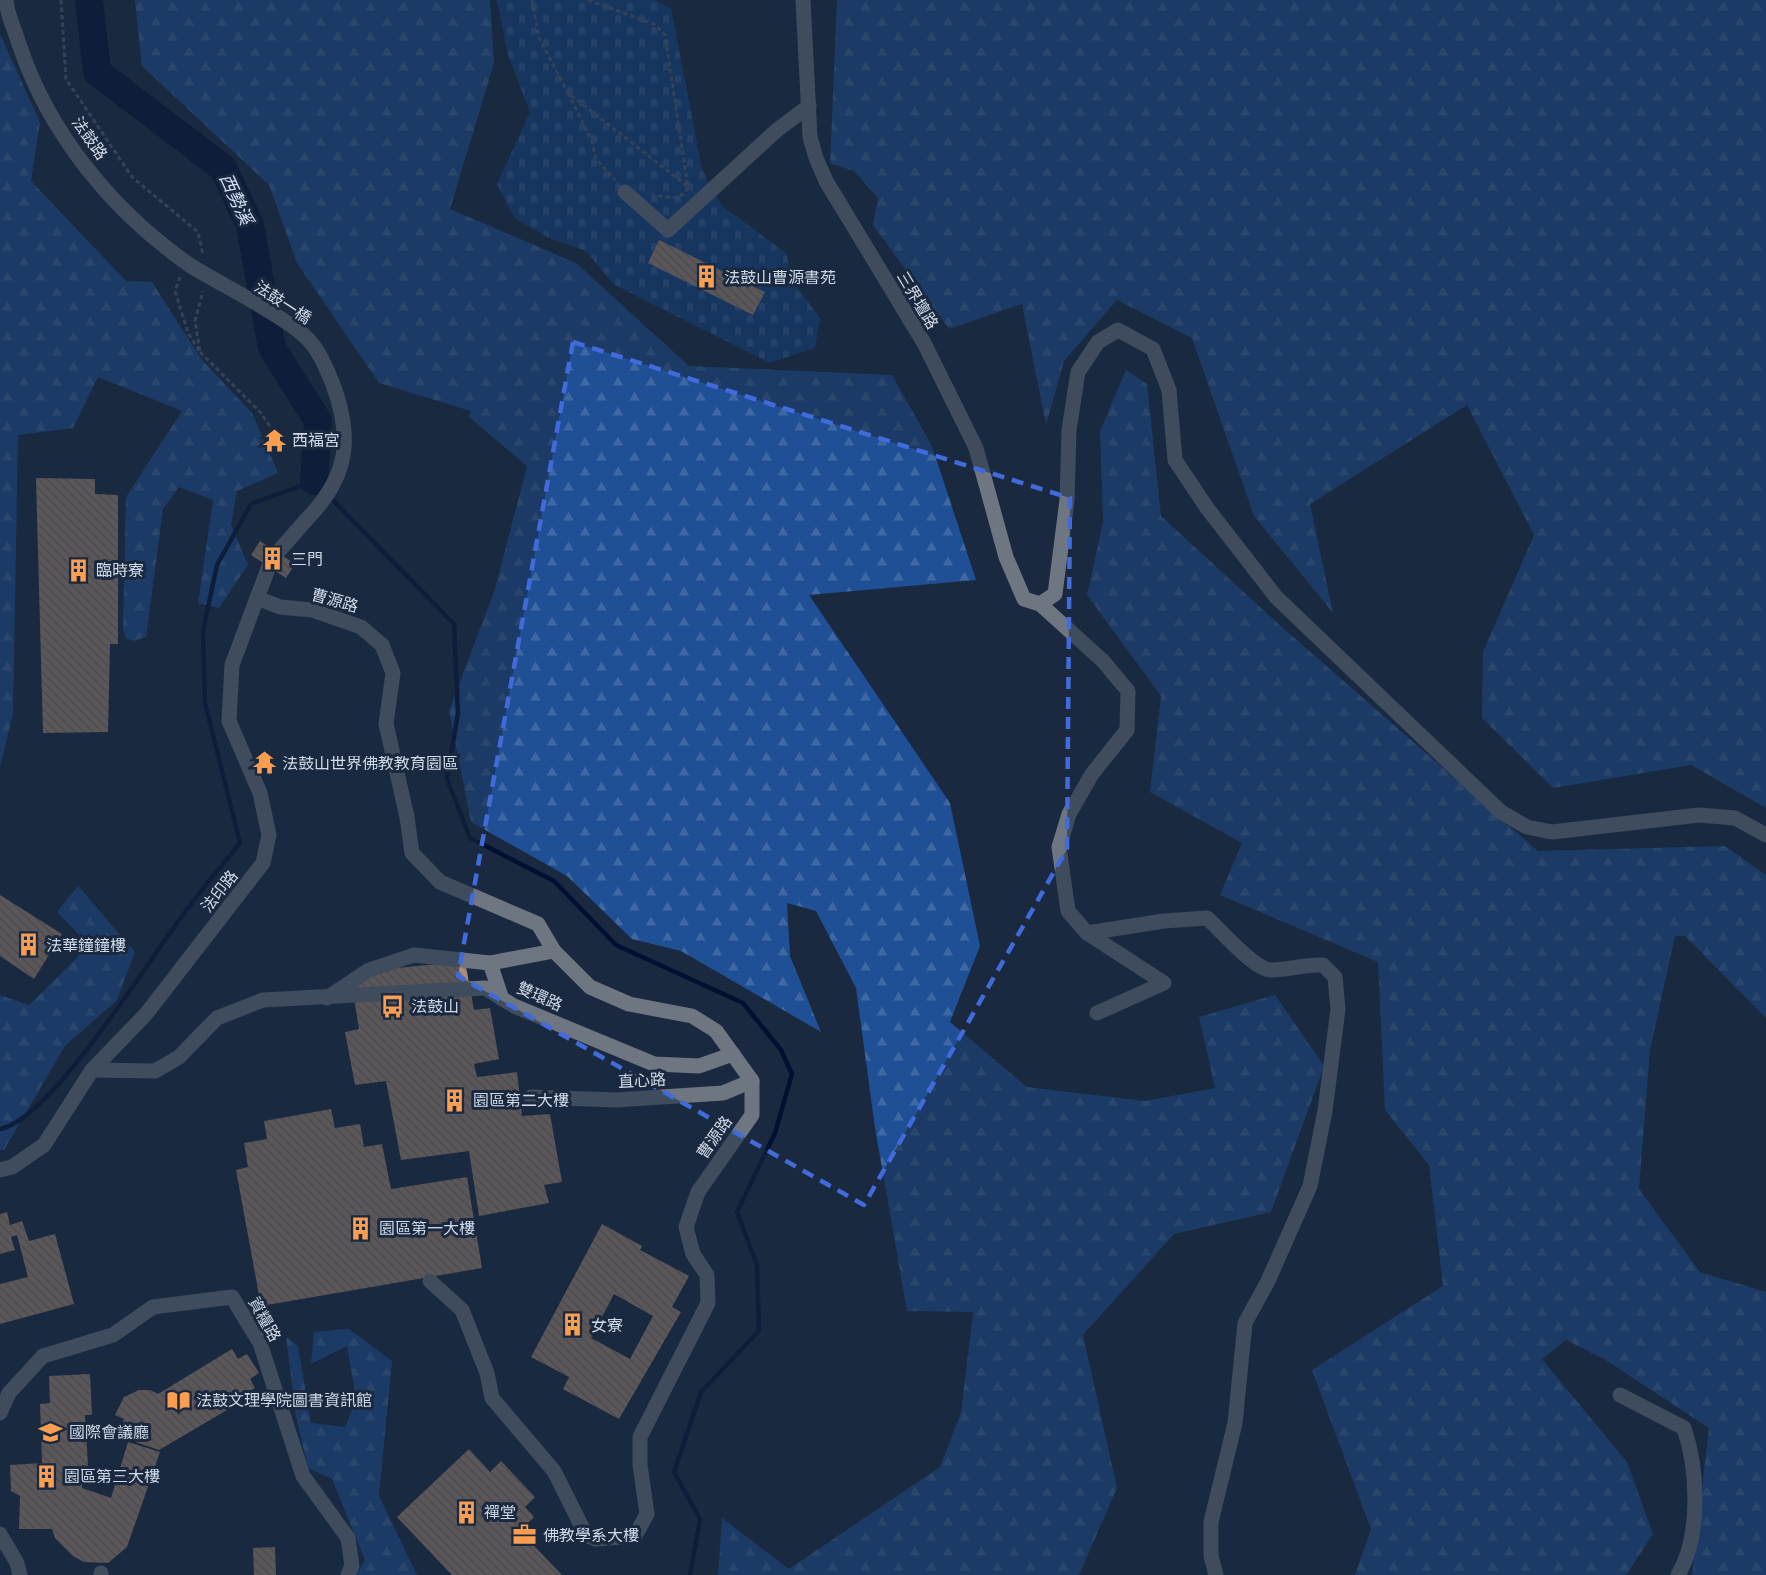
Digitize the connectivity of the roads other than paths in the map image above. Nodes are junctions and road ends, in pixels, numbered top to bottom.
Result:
1 (6, 0) edge
2 (803, 0) edge
3 (809, 106) junction
4 (625, 192) road end
5 (194, 263) joint
6 (278, 552) dead end
7 (269, 566) dead end
8 (257, 598) junction
9 (1040, 604) junction
10 (1766, 835) edge
11 (1087, 933) junction
12 (554, 951) junction
13 (490, 963) junction
14 (327, 998) junction
15 (502, 999) junction
16 (1097, 1012) dead end
17 (733, 1054) junction
18 (92, 1070) junction
19 (753, 1082) junction
20 (531, 1097) dead end
21 (0, 1170) edge
22 (430, 1281) dead end
23 (1620, 1395) dead end
24 (0, 1413) edge
25 (0, 1534) edge
26 (20, 1575) edge
27 (348, 1575) edge
28 (1216, 1575) edge
29 (1678, 1575) edge

1 - 5 street, 法鼓路
2 - 3 street, 三界壇路
3 - 4 street
3 - 9 street, 三界壇路
5 - 6 street, 法鼓一橋, bridge
7 - 8 street, 法印路
8 - 12 street, 曹源路
8 - 18 street, 法印路
9 - 10 street
9 - 11 street, 三界壇路
11 - 16 street, 三界壇路
11 - 28 street
12 - 13 street
12 - 17 street, 曹源路
13 - 14 street
13 - 15 street
14 - 15 street, 雙環路
14 - 18 street, 雙環路
15 - 17 street, 雙環路
17 - 19 street, 曹源路
18 - 21 street, 法印路
19 - 20 street, 直心路
19 - 22 street, 曹源路
23 - 29 street
24 - 27 street, 資糧路
25 - 26 street

